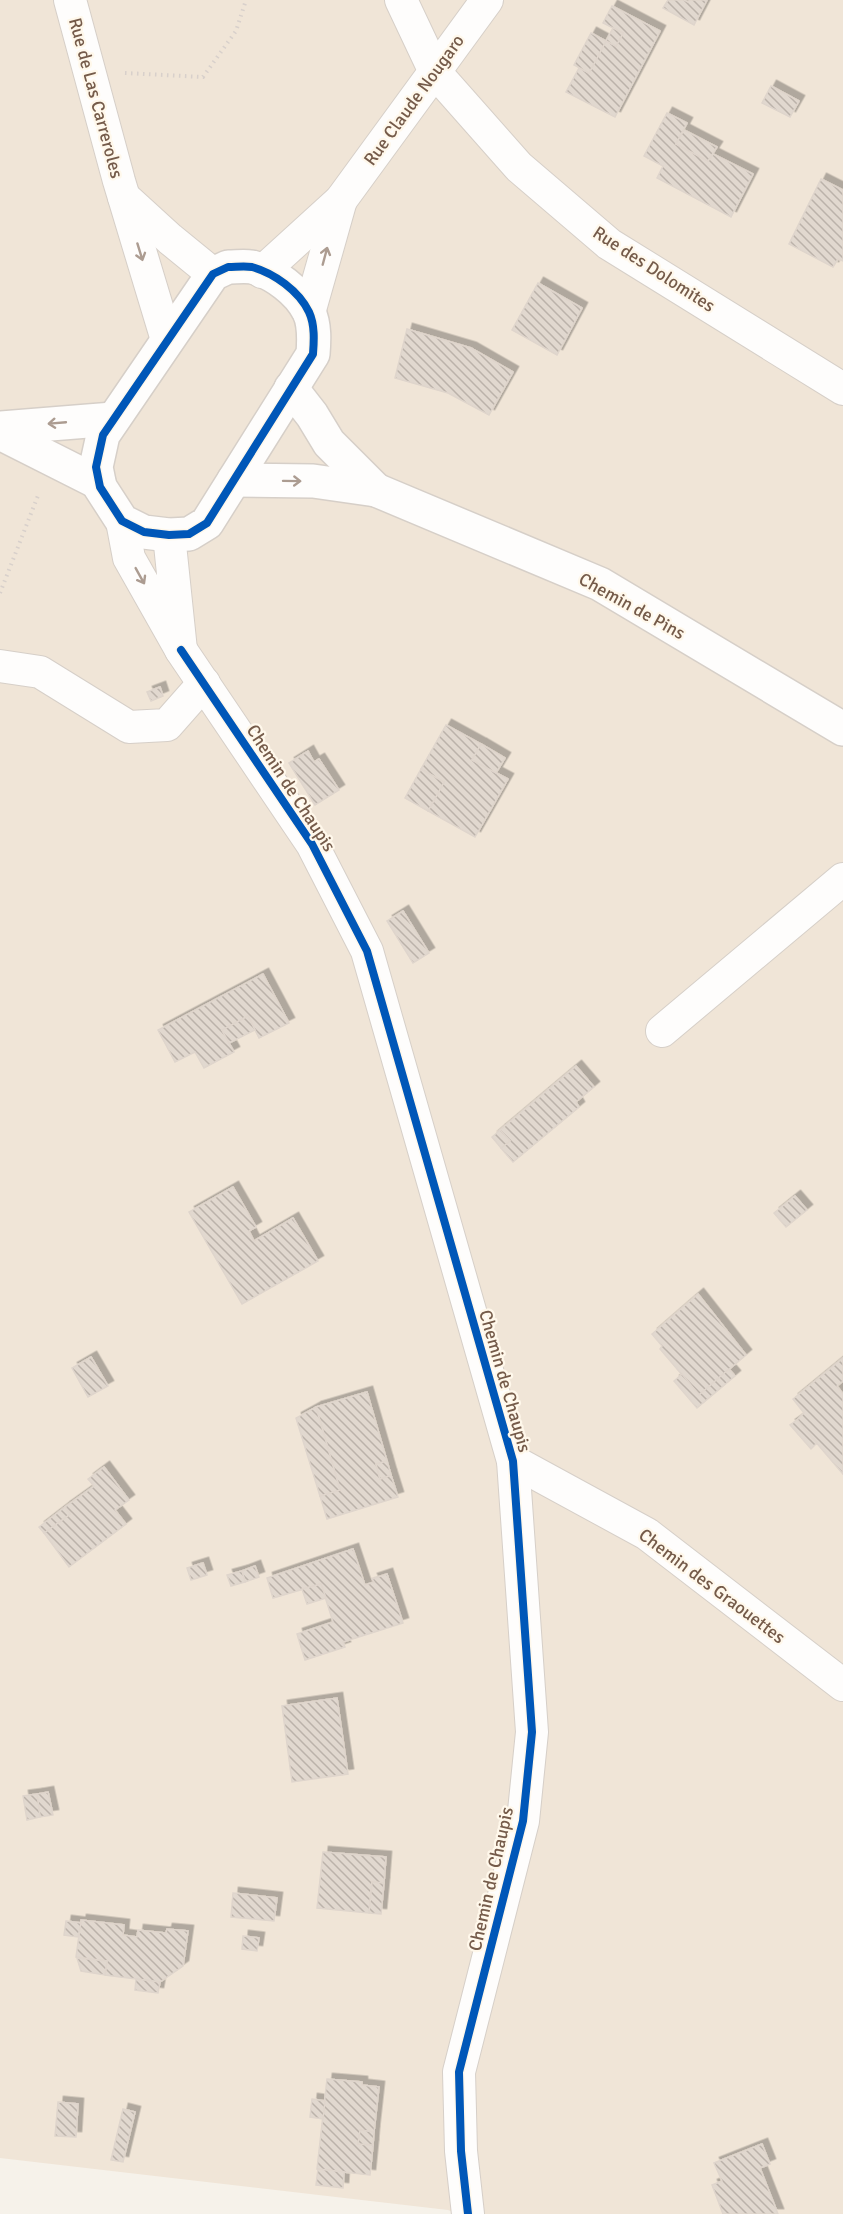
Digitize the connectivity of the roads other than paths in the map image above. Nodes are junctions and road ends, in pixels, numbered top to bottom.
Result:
1 (69, 0) edge
2 (401, 0) edge
3 (487, 0) edge
4 (435, 72) junction
5 (123, 196) junction
6 (341, 200) junction
7 (262, 272) junction
8 (213, 274) junction
9 (309, 313) junction
10 (167, 340) junction
11 (291, 388) junction
12 (843, 388) edge
13 (113, 419) junction
14 (0, 428) edge
15 (0, 433) edge
16 (234, 480) junction
17 (99, 483) junction
18 (376, 490) junction
19 (122, 521) junction
20 (169, 535) junction
21 (181, 650) junction
22 (0, 666) edge
23 (204, 683) junction
24 (843, 729) edge
25 (843, 879) edge
26 (662, 1031) dead end
27 (513, 1461) junction
28 (843, 1685) edge
29 (468, 2214) edge

1 - 5 street, Rue de Las Carreroles
2 - 4 street, Rue des Dolomites
3 - 4 street, Rue Claude Nougaro
4 - 6 street, Rue Claude Nougaro
4 - 12 street, Rue des Dolomites
5 - 8 street, Rue de Las Carreroles
5 -> 10 street, Rue de Las Carreroles
6 - 7 street, Rue Claude Nougaro
9 -> 6 street, Rue Claude Nougaro
7 - 8 street
7 - 9 street
8 - 10 street
9 - 11 street
10 - 13 street
11 - 16 street
11 - 18 street, Chemin de Pins
13 -> 14 street
13 - 17 street
15 - 17 street
16 -> 18 street, Chemin de Pins
16 - 20 street
17 - 19 street
18 - 24 street, Chemin de Pins
19 - 20 street
19 -> 21 street, Chemin de Chaupis
20 - 21 street, Chemin de Chaupis
21 - 23 street, Chemin de Chaupis
22 - 23 street
23 - 27 street, Chemin de Chaupis
25 - 26 street
27 - 28 street, Chemin des Graouettes
27 - 29 street, Chemin de Chaupis

